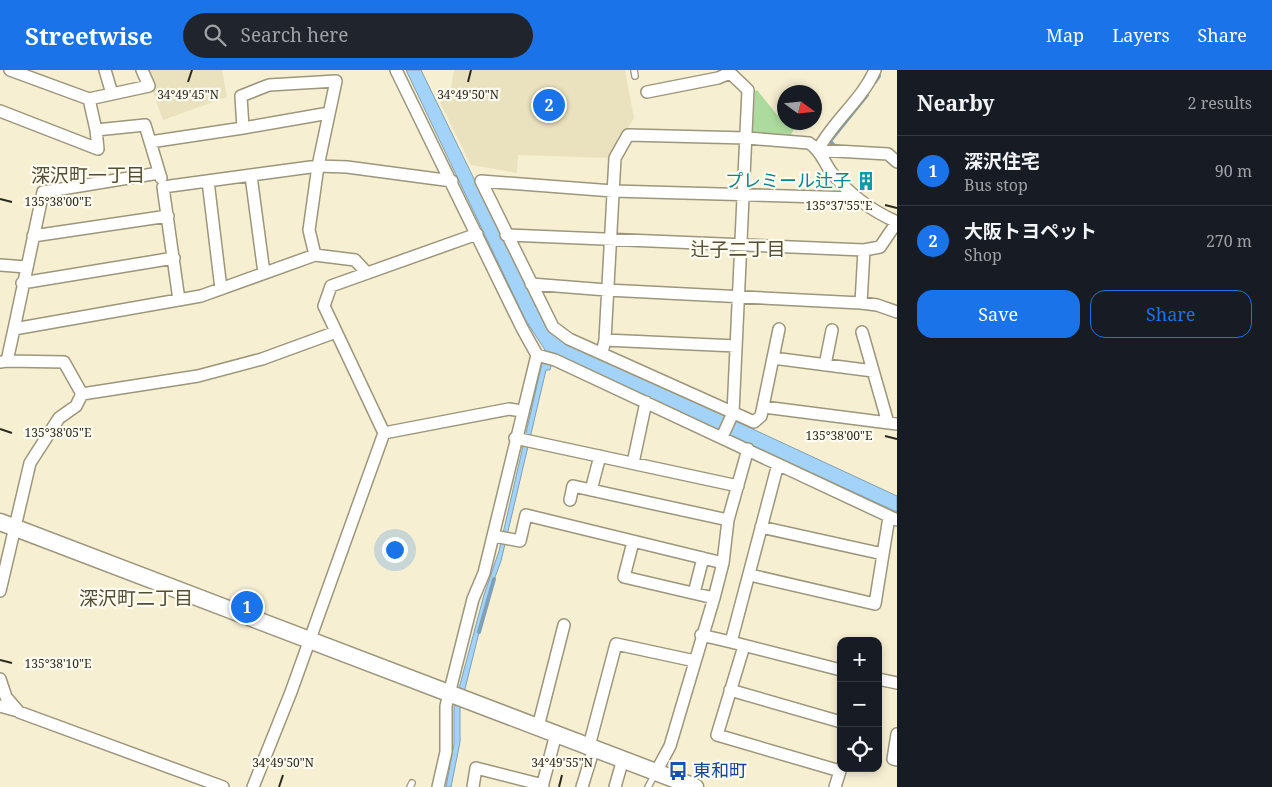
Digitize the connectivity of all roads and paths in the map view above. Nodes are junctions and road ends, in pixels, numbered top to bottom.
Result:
1 (10, 70) edge
2 (105, 70) edge
3 (142, 70) edge
4 (396, 70) edge
5 (876, 70) edge
6 (728, 72) edge
7 (647, 92) dead end
8 (112, 94) junction
9 (89, 99) junction
10 (0, 111) edge
11 (329, 113) junction
12 (243, 128) junction
13 (96, 130) junction
14 (747, 138) junction
15 (150, 142) junction
16 (818, 150) junction
17 (897, 162) edge
18 (318, 166) junction
19 (159, 173) junction
20 (251, 176) junction
21 (208, 181) junction
22 (452, 181) junction
23 (163, 187) junction
24 (613, 191) junction
25 (745, 194) junction
26 (856, 198) junction
27 (168, 216) junction
28 (897, 222) edge
29 (476, 234) junction
30 (506, 235) junction
31 (33, 236) junction
32 (610, 240) junction
33 (742, 245) junction
34 (864, 250) junction
35 (315, 256) junction
36 (174, 258) junction
37 (0, 265) edge
38 (26, 267) junction
39 (264, 273) junction
40 (367, 273) junction
41 (22, 283) junction
42 (531, 284) junction
43 (221, 289) junction
44 (607, 290) junction
45 (739, 296) junction
46 (179, 300) junction
47 (861, 303) junction
48 (897, 312) edge
49 (779, 328) dead end
50 (14, 329) junction
51 (832, 330) dead end
52 (336, 332) junction
53 (862, 332) dead end
54 (605, 340) junction
55 (736, 346) junction
56 (602, 353) junction
57 (540, 356) junction
58 (773, 358) junction
59 (4, 362) edge
60 (825, 365) junction
61 (873, 371) junction
62 (82, 394) junction
63 (646, 402) junction
64 (764, 407) junction
65 (522, 411) junction
66 (732, 415) junction
67 (892, 424) edge
68 (384, 433) junction
69 (723, 435) junction
70 (523, 440) junction
71 (748, 449) junction
72 (600, 456) junction
73 (633, 463) junction
74 (778, 464) junction
75 (738, 486) junction
76 (591, 490) junction
77 (570, 500) dead end
78 (893, 519) edge
79 (728, 520) junction
80 (7, 524) edge
81 (761, 527) junction
82 (494, 536) junction
83 (633, 542) junction
84 (883, 554) junction
85 (703, 558) junction
86 (722, 563) junction
87 (750, 575) junction
88 (0, 591) edge
89 (694, 593) junction
90 (714, 598) junction
91 (564, 625) dead end
92 (702, 635) junction
93 (308, 640) junction
94 (731, 642) junction
95 (744, 646) junction
96 (695, 661) junction
97 (837, 669) edge
98 (0, 679) edge
99 (882, 680) edge
100 (897, 683) edge
101 (730, 690) junction
102 (457, 696) junction
103 (0, 706) edge
104 (19, 712) junction
105 (837, 721) edge
106 (538, 727) junction
107 (556, 734) junction
108 (897, 734) edge
109 (591, 747) junction
110 (622, 759) junction
111 (897, 760) edge
112 (837, 769) edge
113 (656, 772) junction
114 (839, 772) edge
115 (542, 786) edge
116 (223, 787) edge
117 (253, 787) edge
118 (438, 787) edge
119 (473, 787) edge
120 (582, 787) edge
121 (615, 787) edge
122 (648, 787) edge
123 (695, 787) edge
124 (835, 787) edge

1 - 9 street
2 - 8 street
3 - 8 street
4 - 22 street
5 - 16 street
6 - 7 street
6 - 14 street
8 - 9 street
9 - 13 street
10 - 13 street
11 - 12 street
11 - 12 street
11 - 18 street
12 - 15 street
13 - 15 street
14 - 16 street
14 - 24 street
14 - 25 street
15 - 19 street
16 - 17 street
16 - 26 street
18 - 20 street
18 - 22 street
18 - 35 street
19 - 23 street
19 - 31 street
20 - 21 street
20 - 39 street
21 - 23 street
21 - 43 street
22 - 29 street
23 - 27 street
24 - 25 street
24 - 30 street
24 - 32 street
25 - 26 street
25 - 33 street
26 - 28 street
27 - 31 street
27 - 36 street
28 - 34 street
29 - 40 street
29 - 57 street
30 - 32 street
30 - 42 street
31 - 38 street
32 - 33 street
32 - 44 street
33 - 34 street
33 - 45 street
34 - 47 street
35 - 39 street
35 - 40 street
36 - 41 street
36 - 46 street
37 - 38 street
38 - 41 street
39 - 43 street
40 - 52 street
41 - 50 street
42 - 44 street
42 - 56 street
43 - 46 street
44 - 45 street
44 - 54 street
45 - 47 street
45 - 55 street
46 - 50 street
47 - 48 street
49 - 58 street
50 - 59 street
51 - 60 street
52 - 62 street
52 - 68 street
53 - 61 street
54 - 55 street
54 - 56 street
55 - 66 street
56 - 66 street
57 - 63 street
57 - 65 street
58 - 60 street
58 - 64 street
59 - 62 street
60 - 61 street
61 - 67 street
62 - 80 street
63 - 69 street
63 - 73 street
64 - 66 street
64 - 67 street
65 - 68 street
65 - 70 street
66 - 69 street
68 - 93 street
69 - 71 street
70 - 72 street
70 - 82 street
71 - 74 street
71 - 75 street
72 - 73 street
72 - 76 street
73 - 75 street
74 - 78 street
74 - 81 street
75 - 79 street
76 - 77 street
76 - 79 street
78 - 84 street
79 - 86 street
80 - 88 street
80 - 93 street
81 - 84 street
81 - 87 street
82 - 83 street
82 - 102 street
83 - 85 street
83 - 89 street
84 - 87 street
85 - 86 street
85 - 89 street
86 - 90 street
87 - 94 street
89 - 90 street
90 - 92 street
91 - 106 street
92 - 94 street
92 - 96 street
93 - 102 street
93 - 117 street
94 - 95 street
95 - 97 street
95 - 101 street
96 - 109 street
96 - 113 street
98 - 104 street
99 - 100 street
101 - 105 street
101 - 112 street
102 - 106 street
102 - 118 street
103 - 104 street
104 - 116 street
106 - 107 street
107 - 109 street
107 - 115 street
108 - 111 street
109 - 110 street
109 - 120 street
110 - 113 street
110 - 121 street
113 - 122 lane
113 - 123 street
114 - 124 street
115 - 119 street

